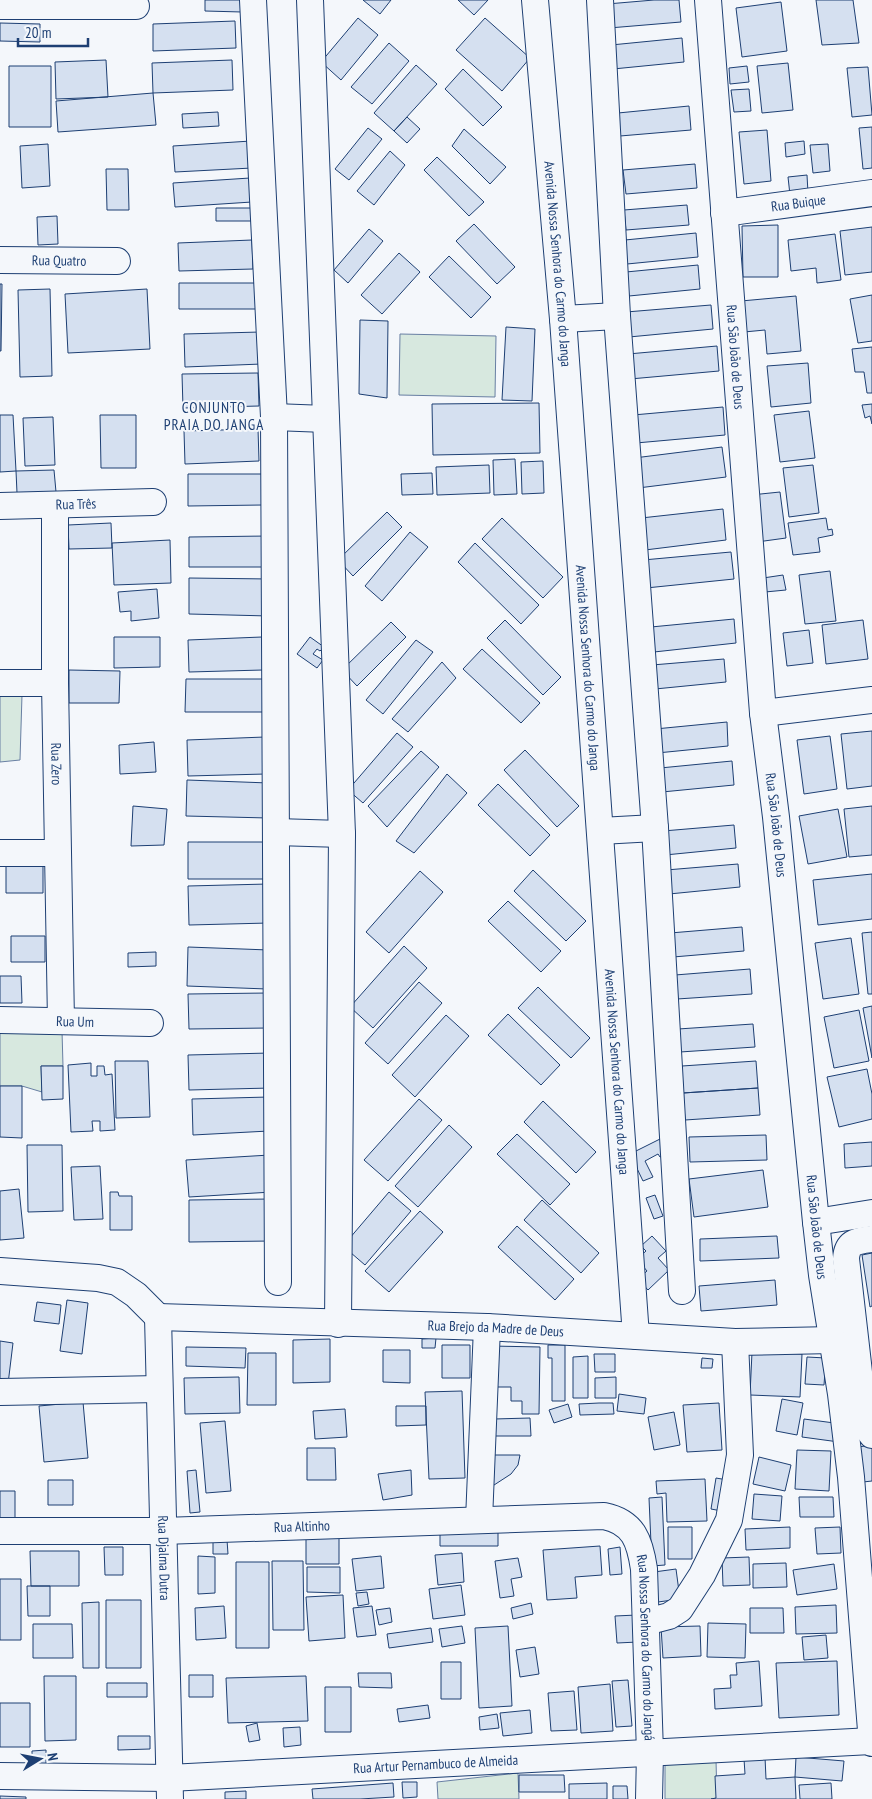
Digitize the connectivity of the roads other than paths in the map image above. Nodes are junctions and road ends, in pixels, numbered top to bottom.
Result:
1 (253, 0) edge
2 (310, 0) edge
3 (535, 0) edge
4 (600, 0) edge
5 (708, 0) edge
6 (0, 6) edge
7 (136, 6) dead end
8 (872, 193) edge
9 (724, 213) junction
10 (0, 260) edge
11 (117, 261) dead end
12 (617, 316) junction
13 (563, 319) junction
14 (274, 418) junction
15 (326, 419) junction
16 (153, 502) dead end
17 (55, 505) junction
18 (0, 506) edge
19 (0, 683) edge
20 (55, 683) junction
21 (872, 700) edge
22 (763, 713) junction
23 (655, 828) junction
24 (600, 831) junction
25 (276, 832) junction
26 (342, 834) junction
27 (0, 853) edge
28 (57, 853) junction
29 (0, 1020) edge
30 (61, 1021) junction
31 (150, 1023) dead end
32 (872, 1214) edge
33 (816, 1222) junction
34 (872, 1239) edge
35 (0, 1271) edge
36 (278, 1282) dead end
37 (682, 1292) dead end
38 (158, 1317) junction
39 (338, 1324) junction
40 (487, 1328) junction
41 (636, 1336) junction
42 (833, 1340) junction
43 (735, 1342) junction
44 (158, 1389) junction
45 (0, 1392) edge
46 (872, 1435) edge
47 (604, 1516) joint
48 (479, 1520) junction
49 (0, 1531) edge
50 (163, 1531) junction
51 (646, 1622) junction
52 (872, 1742) edge
53 (650, 1753) junction
54 (0, 1776) edge
55 (170, 1788) edge
56 (649, 1799) edge

1 - 14 street
2 - 15 street
3 - 13 street, Avenida Nossa Senhora do Carmo do Janga
4 - 12 street
5 - 9 street, Rua São João de Deus
6 - 7 street
8 - 9 street, Rua Buique
9 - 22 street, Rua São João de Deus
10 - 11 street, Rua Quatro
12 - 13 street
12 - 23 street
13 - 24 street, Avenida Nossa Senhora do Carmo do Janga
14 - 15 street
14 - 25 street
15 - 26 street
16 - 17 street, Rua Três
17 - 18 street, Rua Três
17 - 20 street, Rua Zero
19 - 20 street
20 - 28 street, Rua Zero
21 - 22 street
22 - 33 street, Rua São João de Deus
23 - 24 street
23 - 37 street
24 - 41 street, Avenida Nossa Senhora do Carmo do Janga
25 - 26 street
25 - 36 street
26 - 39 street
27 - 28 street
28 - 30 street, Rua Zero
29 - 30 street, Rua Um
30 - 31 street, Rua Um
32 - 33 street
33 - 42 street, Rua São João de Deus
34 - 46 street
35 - 38 street
38 - 39 street, Rua Brejo da Madre de Deus
38 - 44 street, Rua Djalma Dutra
39 - 40 street, Rua Brejo da Madre de Deus
40 - 41 street, Rua Brejo da Madre de Deus
40 - 48 street
41 - 43 street, Rua Brejo da Madre de Deus
42 - 43 street, Rua Brejo da Madre de Deus
42 - 52 street, Rua São João de Deus
43 - 51 street
44 - 45 street
44 - 50 street, Rua Djalma Dutra
47 - 48 street, Rua Altinho
47 - 51 street, Rua Nossa Senhora do Carmo do Jangá
48 - 50 street, Rua Altinho
49 - 50 street, Rua Altinho
50 - 55 street, Rua Djalma Dutra
51 - 53 street, Rua Nossa Senhora do Carmo do Jangá
52 - 53 street, Rua Artur Pernambuco de Almeida
53 - 55 street, Rua Artur Pernambuco de Almeida
53 - 56 street, Rua Nossa Senhora do Carmo do Jangá
54 - 55 street, Rua Artur Pernambuco de Almeida

